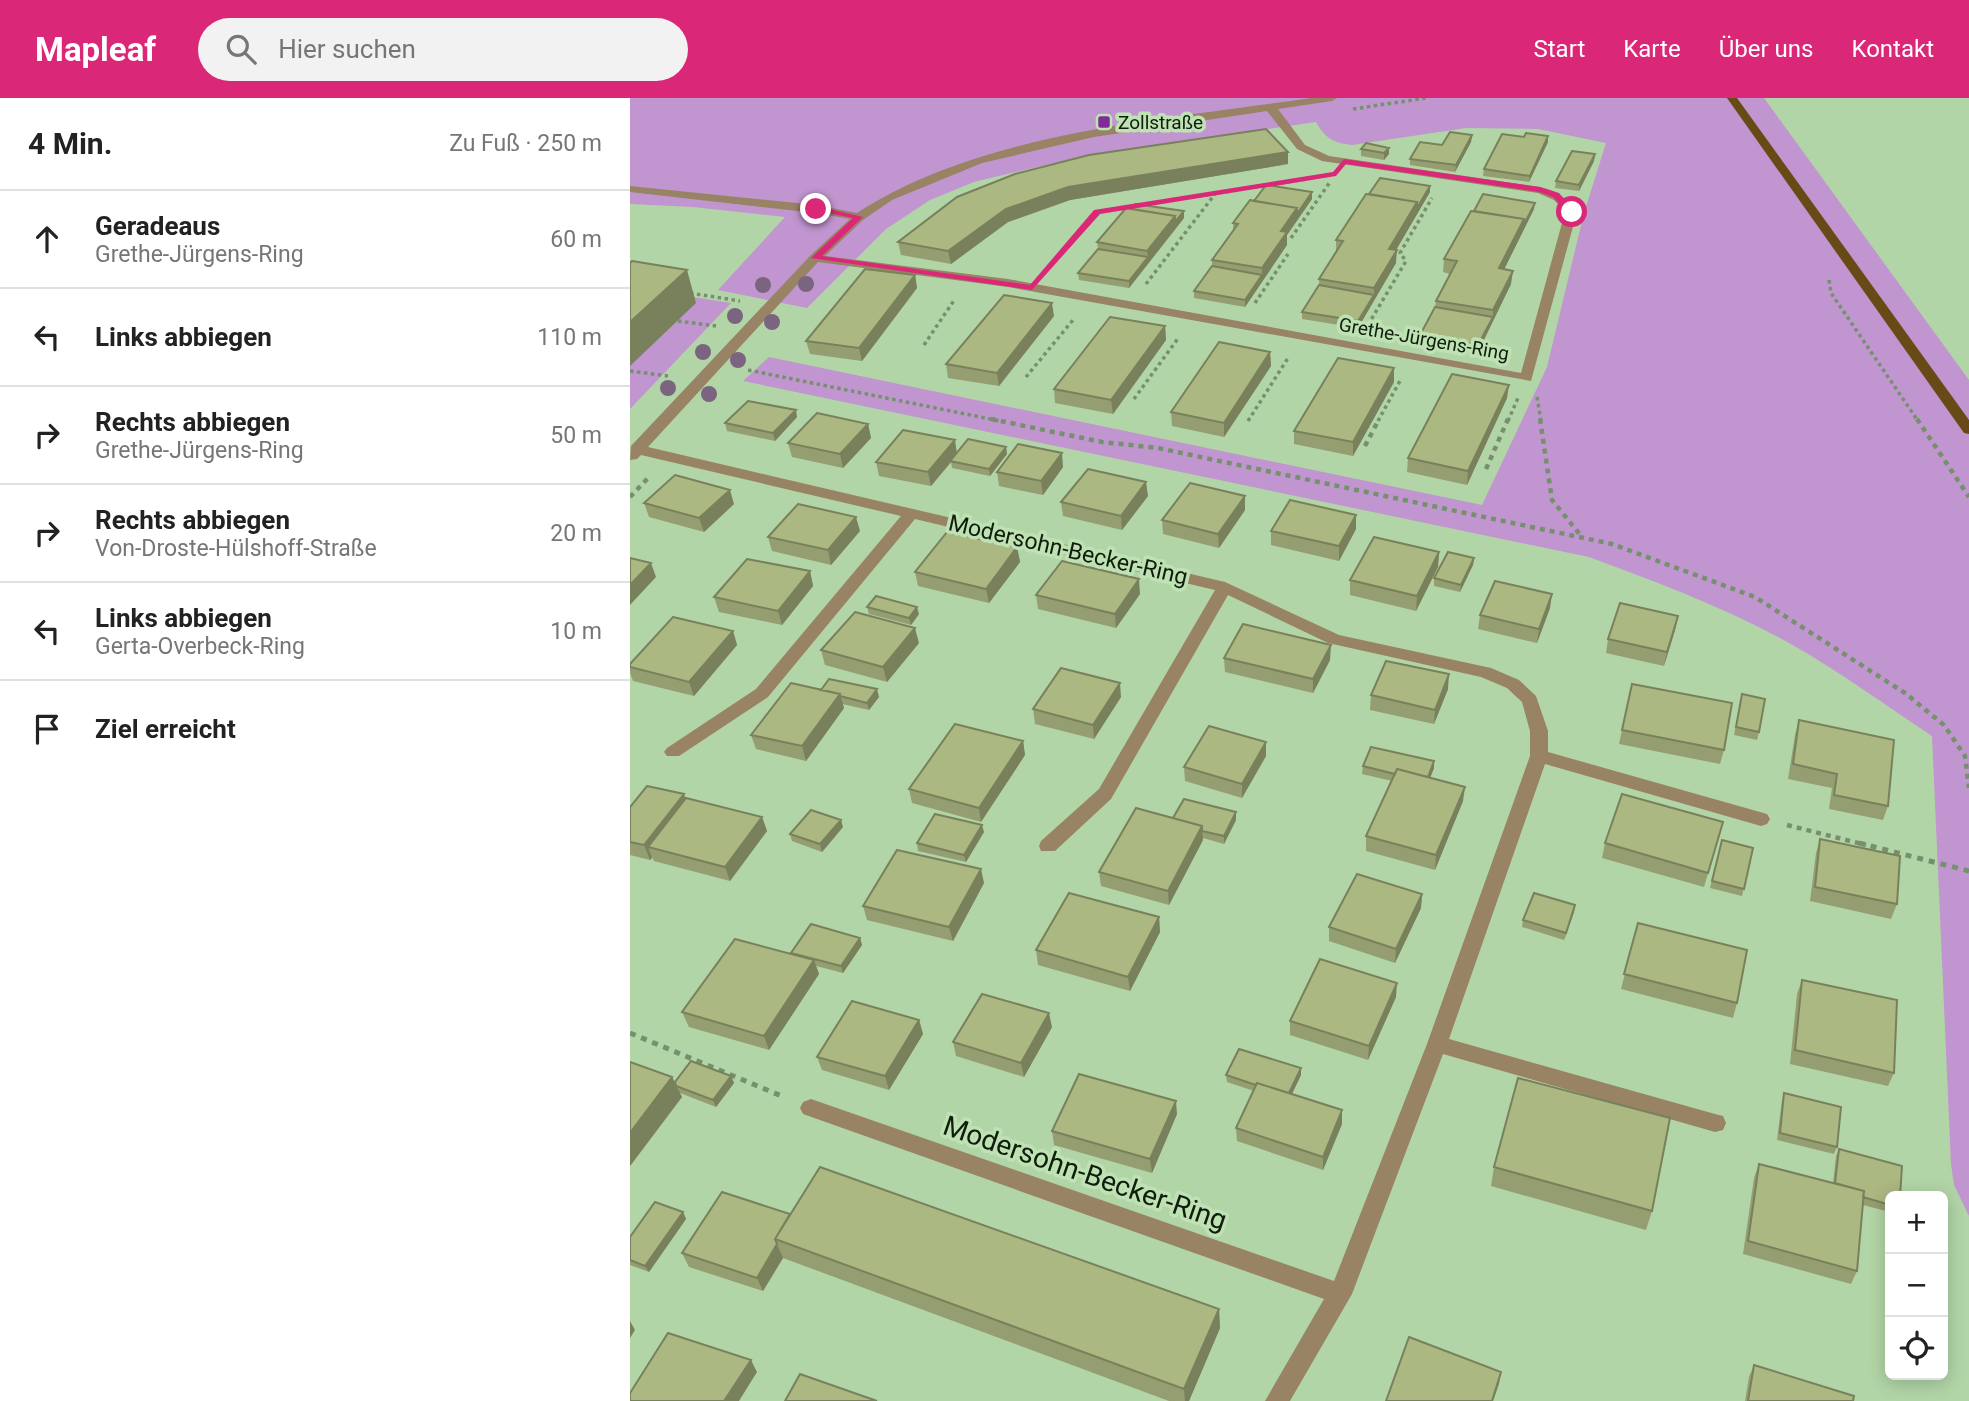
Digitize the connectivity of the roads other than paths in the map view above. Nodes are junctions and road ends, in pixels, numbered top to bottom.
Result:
1 (1332, 98) edge
2 (1732, 98) edge
3 (1270, 107) junction
4 (630, 189) edge
5 (859, 217) junction
6 (815, 258) junction
7 (1969, 430) edge
8 (632, 454) edge
9 (911, 514) junction
10 (1225, 587) junction
11 (673, 752) dead end
12 (1539, 756) junction
13 (1761, 818) road end
14 (1048, 846) dead end
15 (1437, 1044) junction
16 (811, 1108) road end
17 (1715, 1123) dead end
18 (1340, 1294) junction
19 (1277, 1401) edge

1 - 3 street
2 - 7 main road
3 - 5 street
3 - 6 street, Grethe-Jürgens-Ring
4 - 5 street
5 - 6 street
6 - 8 street
8 - 9 street, Modersohn-Becker-Ring
9 - 10 street, Modersohn-Becker-Ring
9 - 11 street
10 - 12 street, Modersohn-Becker-Ring
10 - 14 street, Modersohn-Becker-Ring
12 - 13 street
12 - 15 street, Modersohn-Becker-Ring
15 - 17 street
15 - 18 street, Modersohn-Becker-Ring
16 - 18 street, Modersohn-Becker-Ring
18 - 19 street, Modersohn-Becker-Ring

